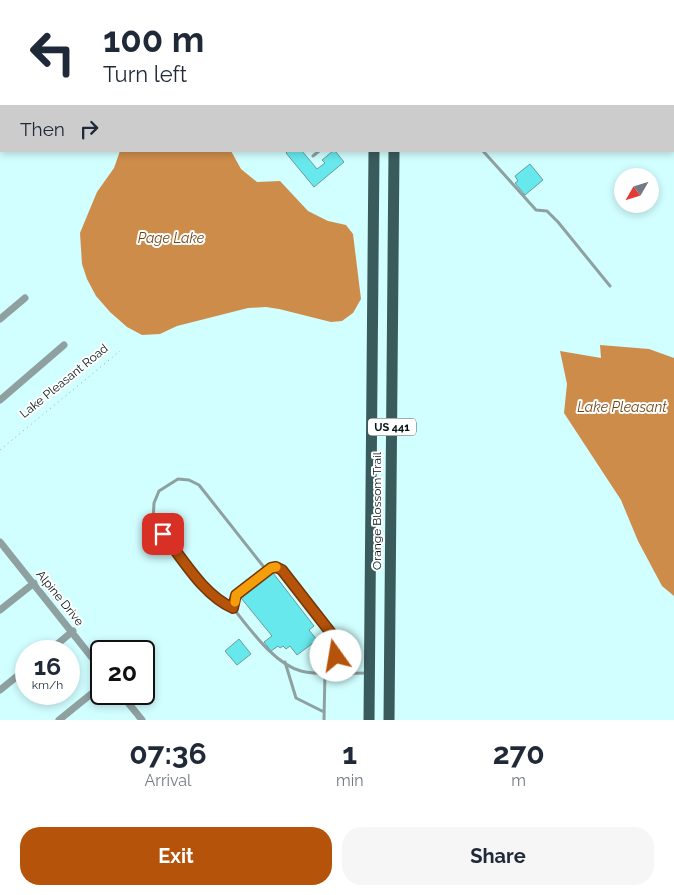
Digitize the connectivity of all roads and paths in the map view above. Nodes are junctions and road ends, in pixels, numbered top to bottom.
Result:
1 (318, 152) edge
2 (374, 152) edge
3 (394, 152) edge
4 (484, 152) edge
5 (313, 156) dead end
6 (610, 286) dead end
7 (26, 298) dead end
8 (0, 319) edge
9 (64, 345) dead end
10 (120, 351) dead end
11 (0, 400) edge
12 (0, 450) edge
13 (0, 542) edge
14 (267, 572) junction
15 (34, 583) junction
16 (233, 608) junction
17 (0, 610) edge
18 (73, 632) junction
19 (63, 640) edge
20 (90, 654) edge
21 (285, 662) junction
22 (325, 672) junction
23 (338, 673) junction
24 (370, 673) junction
25 (390, 673) junction
26 (15, 678) edge
27 (0, 690) edge
28 (90, 695) edge
29 (130, 705) edge
30 (324, 712) junction
31 (59, 720) edge
32 (142, 720) edge
33 (324, 720) edge
34 (369, 720) edge
35 (389, 720) edge

1 - 5 lane
2 - 24 main road, Orange Blossom Trail / US 441
3 - 25 main road, Orange Blossom Trail / US 441
4 - 6 lane
7 - 8 street
9 - 11 street
10 - 12 path, Lake Pleasant Road
13 - 15 street, Alpine Drive
14 - 16 lane
14 - 16 lane
14 - 23 lane
15 - 17 street
15 - 18 street, Alpine Drive
16 - 21 lane
18 - 19 street
18 - 20 street, Alpine Drive
21 - 22 lane
21 - 30 lane
22 - 23 lane
22 - 30 lane
23 - 24 lane
24 - 25 main road
24 - 34 main road, Orange Blossom Trail / US 441
25 - 35 main road, Orange Blossom Trail / US 441
26 - 27 street
28 - 31 street
29 - 32 street
30 - 33 lane

